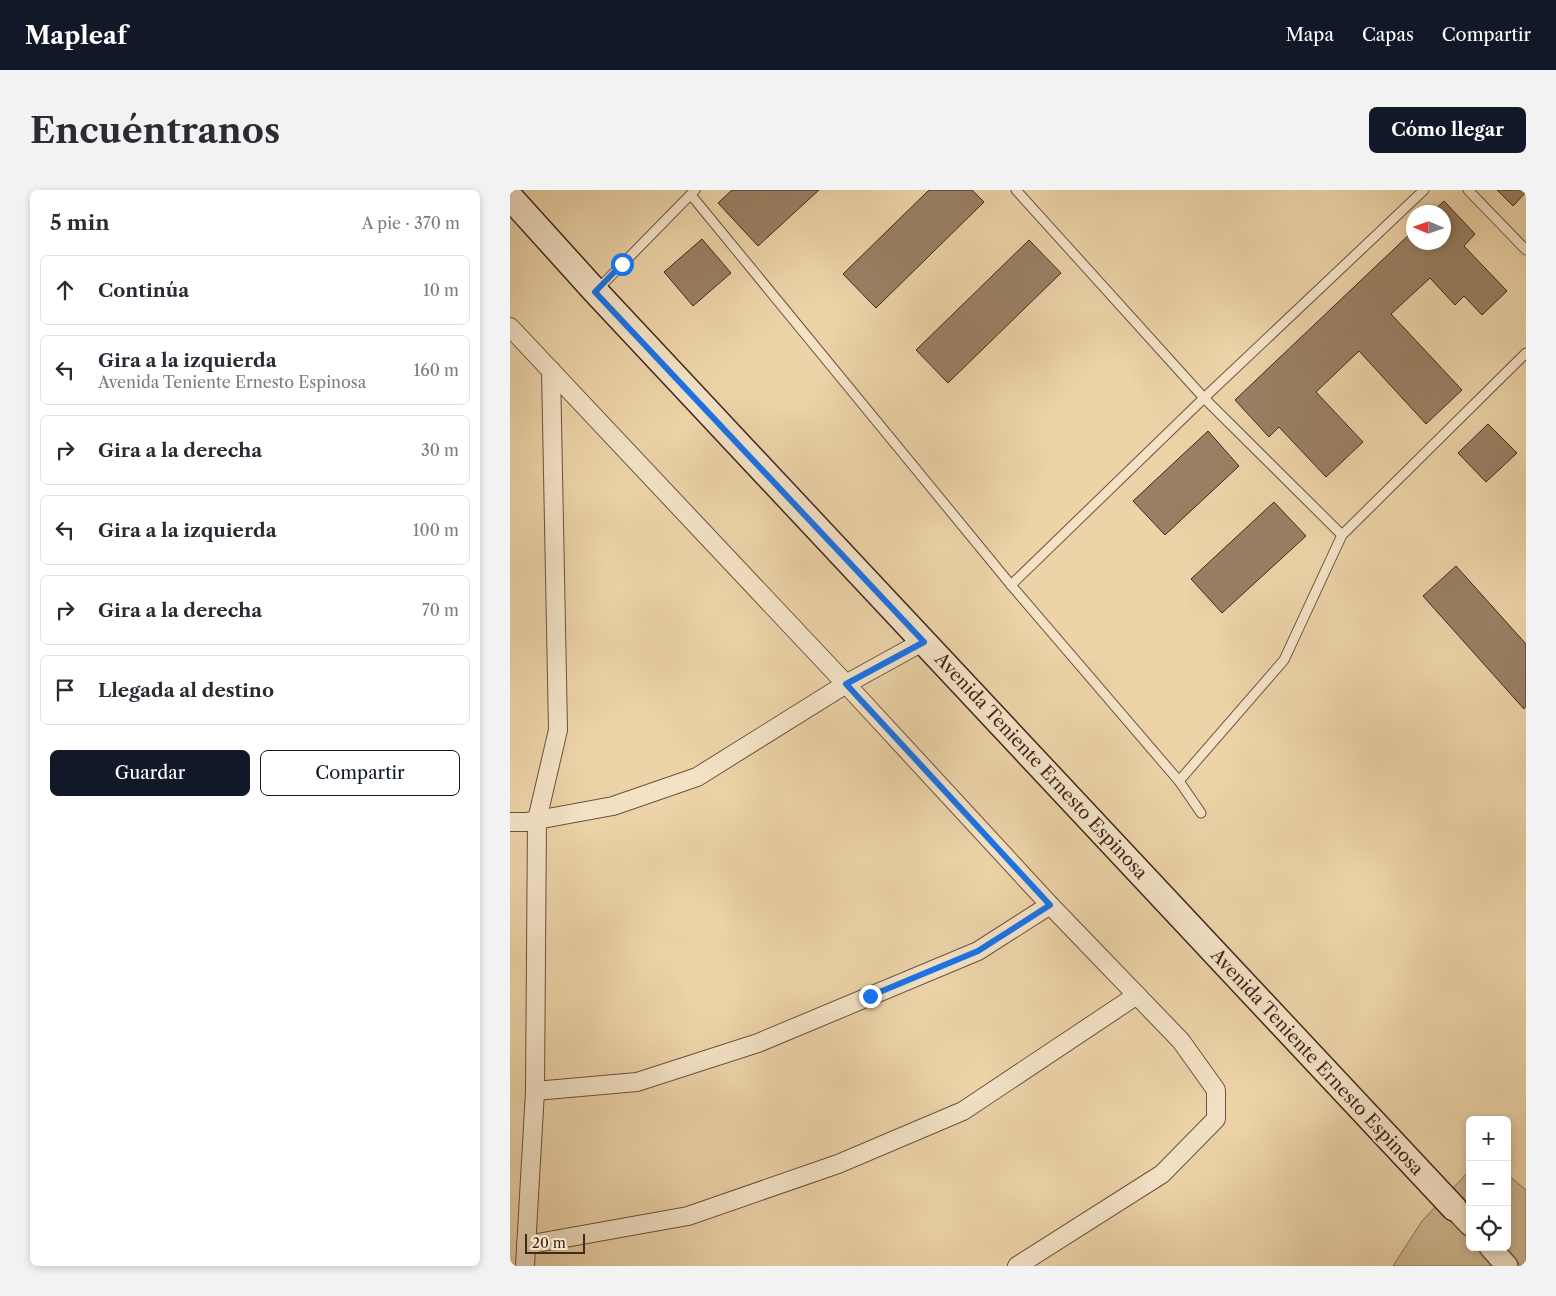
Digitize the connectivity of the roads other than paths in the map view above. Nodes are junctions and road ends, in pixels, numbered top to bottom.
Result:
1 (1016, 190) edge
2 (1424, 190) edge
3 (1468, 190) edge
4 (693, 192) edge
5 (510, 197) edge
6 (1526, 250) edge
7 (595, 292) junction
8 (510, 327) edge
9 (1526, 353) edge
10 (551, 370) junction
11 (1204, 398) junction
12 (1342, 535) junction
13 (1011, 585) junction
14 (924, 642) junction
15 (846, 684) junction
16 (1179, 781) junction
17 (1201, 813) dead end
18 (537, 820) junction
19 (510, 822) edge
20 (1050, 905) junction
21 (1137, 996) junction
22 (536, 1090) junction
23 (1462, 1217) edge
24 (526, 1245) junction
25 (1494, 1251) edge
26 (524, 1266) edge
27 (1017, 1266) edge
28 (1507, 1266) edge

1 - 11 lane
2 - 11 lane
3 - 6 lane
4 - 7 lane
4 - 13 lane
5 - 7 main road, Avenida Teniente Ernesto Espinosa
7 - 14 main road, Avenida Teniente Ernesto Espinosa
8 - 10 street
9 - 12 lane
10 - 15 street
10 - 18 street
11 - 12 lane
11 - 13 lane
12 - 16 lane
13 - 16 lane
14 - 15 street
14 - 23 main road, Avenida Teniente Ernesto Espinosa
15 - 18 street
15 - 20 street
16 - 17 lane
18 - 19 street
18 - 22 street
20 - 21 street
20 - 22 street
21 - 24 street
21 - 27 street
22 - 24 street
24 - 26 street
25 - 28 street

